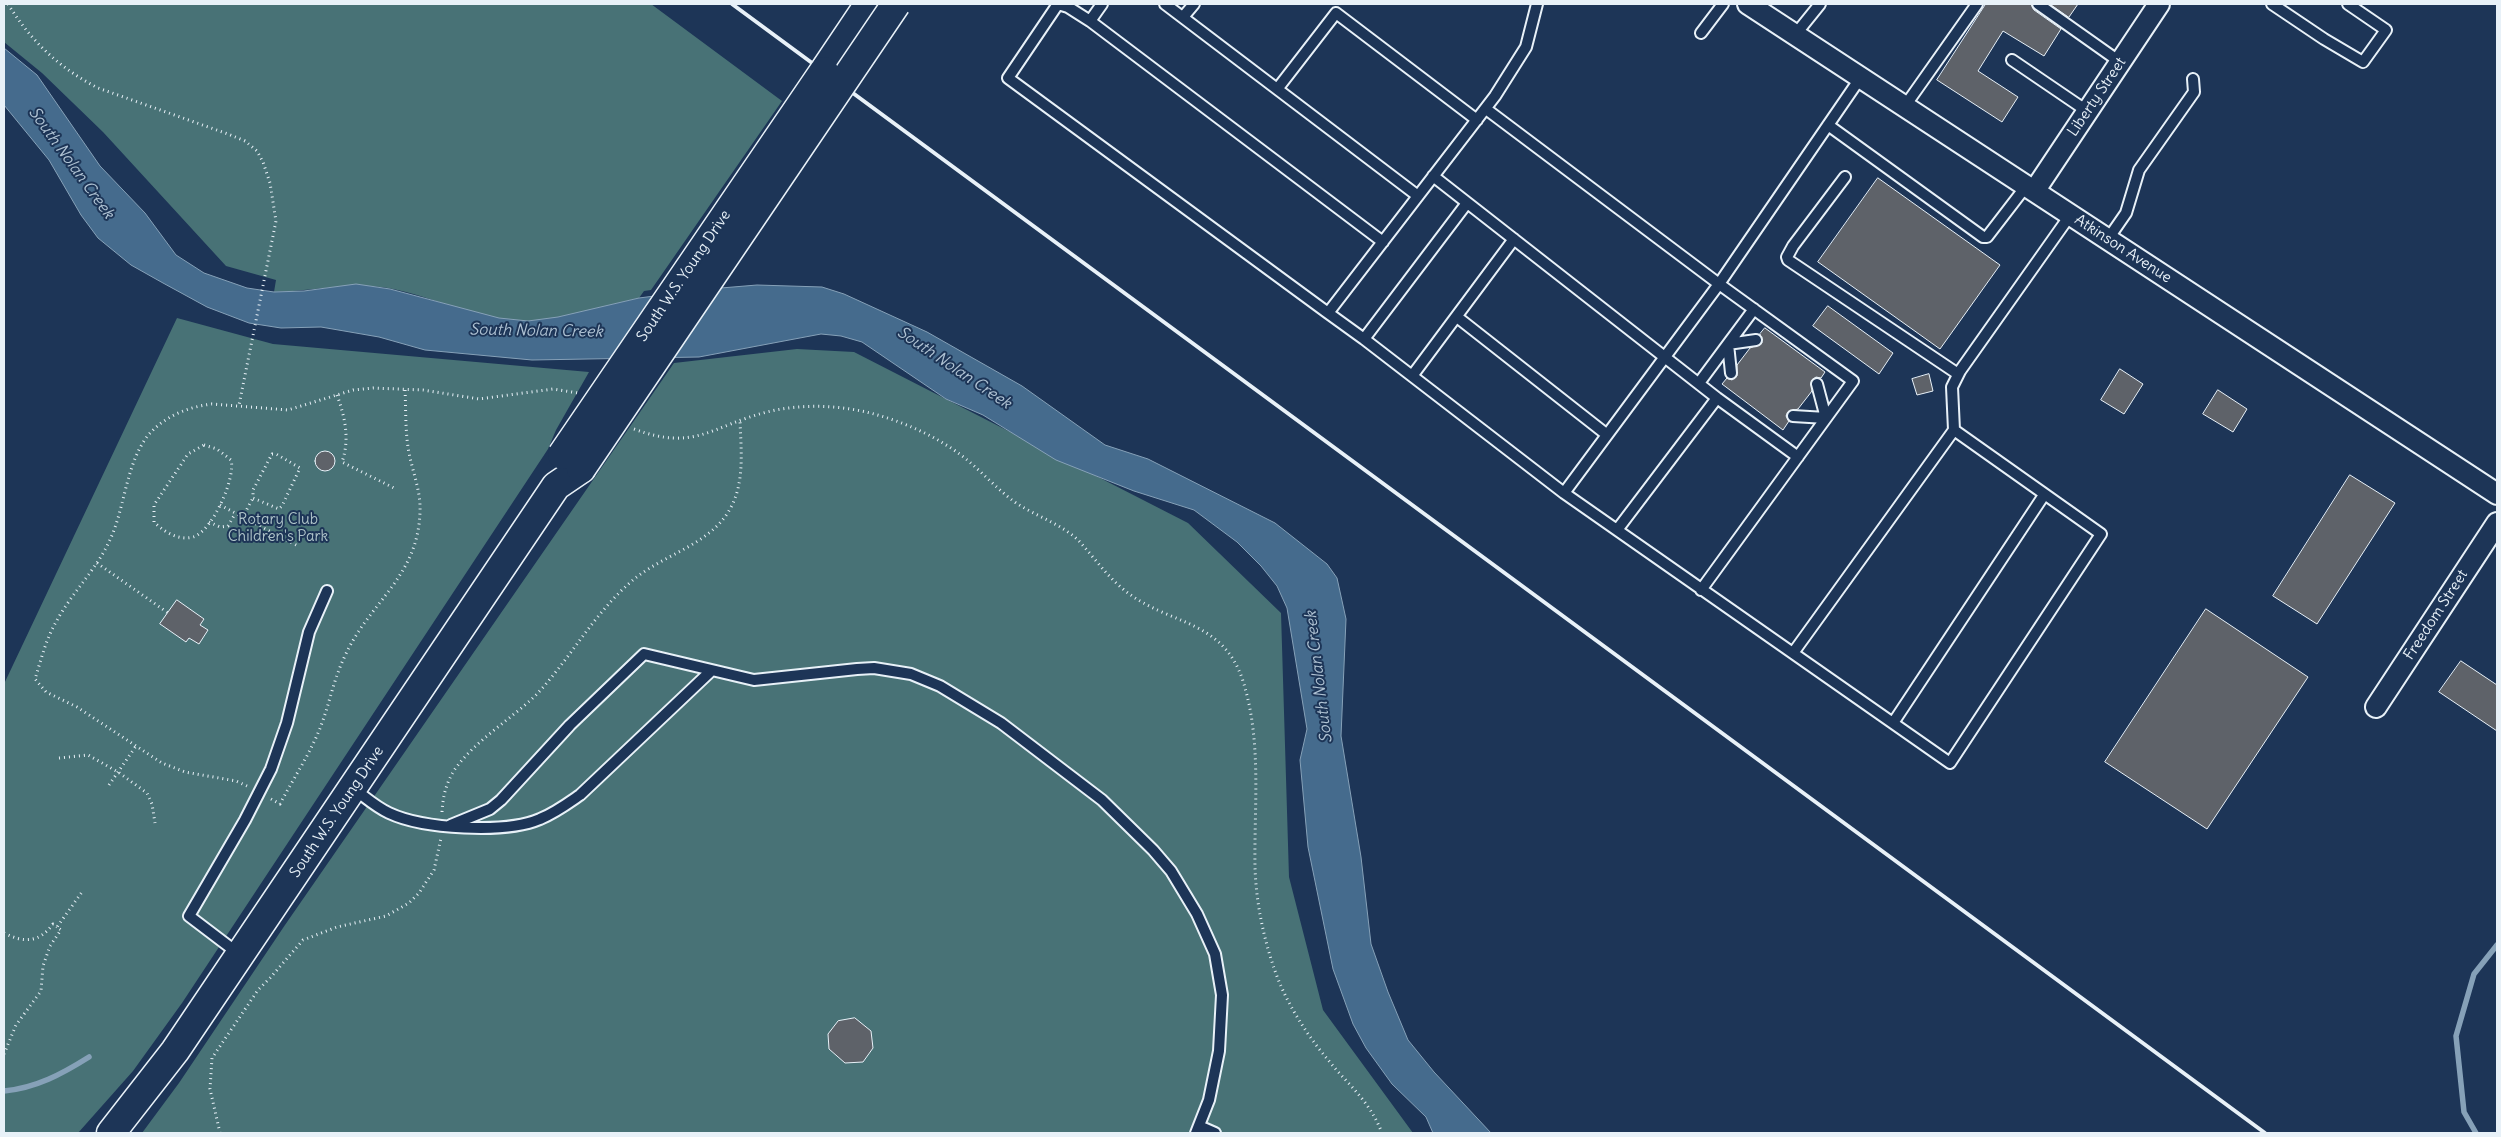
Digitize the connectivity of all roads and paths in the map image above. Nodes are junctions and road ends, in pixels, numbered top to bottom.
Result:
1 (8, 4) edge
2 (869, 4) edge
3 (896, 4) edge
4 (1102, 4) edge
5 (1165, 4) edge
6 (1194, 4) edge
7 (1537, 4) edge
8 (1723, 4) edge
9 (1748, 4) edge
10 (1820, 4) edge
11 (1977, 4) edge
12 (2038, 4) edge
13 (2159, 4) edge
14 (2272, 4) edge
15 (2348, 4) edge
16 (1183, 17) junction
17 (1090, 21) junction
18 (1701, 33) dead end
19 (1795, 34) junction
20 (2012, 60) dead end
21 (2120, 62) junction
22 (832, 77) junction
23 (1861, 77) junction
24 (2193, 79) dead end
25 (1278, 88) junction
26 (1905, 106) junction
27 (1486, 108) junction
28 (2087, 111) junction
29 (1477, 120) junction
30 (1828, 125) junction
31 (1433, 176) junction
32 (1845, 177) dead end
33 (2031, 187) junction
34 (1418, 196) junction
35 (1467, 203) junction
36 (2071, 214) junction
37 (1514, 239) junction
38 (2108, 239) junction
39 (1383, 242) junction
40 (1719, 284) junction
41 (1754, 309) junction
42 (1328, 313) junction
43 (1457, 317) junction
44 (1364, 339) junction
45 (1756, 340) dead end
46 (1728, 344) junction
47 (1664, 356) junction
48 (1731, 373) dead end
49 (1958, 374) junction
50 (1412, 376) junction
51 (1698, 383) junction
52 (1817, 384) dead end
53 (405, 388) junction
54 (337, 395) junction
55 (584, 396) dead end
56 (1717, 398) junction
57 (239, 405) junction
58 (1793, 416) dead end
59 (1826, 418) junction
60 (740, 420) junction
61 (632, 428) dead end
62 (1954, 430) junction
63 (1606, 434) junction
64 (1798, 457) junction
65 (394, 488) dead end
66 (1564, 493) junction
67 (2497, 494) edge
68 (2044, 495) junction
69 (253, 498) junction
70 (220, 505) junction
71 (235, 514) junction
72 (242, 518) junction
73 (209, 522) junction
74 (2497, 522) edge
75 (1616, 530) junction
76 (298, 546) dead end
77 (97, 563) junction
78 (1701, 590) junction
79 (327, 591) dead end
80 (168, 613) dead end
81 (1793, 653) junction
82 (711, 671) junction
83 (2376, 708) dead end
84 (1893, 723) junction
85 (136, 746) junction
86 (59, 758) dead end
87 (118, 772) junction
88 (110, 785) dead end
89 (250, 788) dead end
90 (353, 788) junction
91 (268, 798) dead end
92 (442, 815) dead end
93 (155, 823) dead end
94 (451, 826) junction
95 (441, 834) dead end
96 (82, 892) dead end
97 (57, 927) junction
98 (4, 933) edge
99 (240, 955) junction
100 (4, 1054) edge
101 (1198, 1130) edge
102 (111, 1133) edge
103 (220, 1133) edge
104 (1215, 1133) edge
105 (1382, 1133) edge

1 - 57 path
2 - 22 main road
3 - 22 main road, bridge
4 - 17 lane
5 - 16 lane
6 - 16 lane
7 - 27 lane
8 - 18 lane
9 - 19 street, Atkinson Avenue
10 - 19 lane
11 - 26 lane
12 - 21 lane
13 - 21 street, Liberty Street
14 - 15 lane
16 - 25 lane
17 - 39 lane
17 - 42 lane
19 - 23 street, Atkinson Avenue
20 - 28 lane
21 - 28 street, Liberty Street
22 - 90 main road, South W.S. Young Drive, bridge
23 - 26 street, Atkinson Avenue
23 - 30 lane
24 - 38 lane
25 - 29 lane
25 - 34 lane
26 - 33 street, Atkinson Avenue
27 - 29 lane
27 - 40 lane
28 - 33 street, Liberty Street
29 - 31 lane
30 - 33 lane
30 - 40 lane
31 - 34 lane
31 - 35 lane
32 - 49 lane
33 - 36 street, Atkinson Avenue
34 - 39 lane
35 - 37 lane
35 - 44 lane
36 - 38 street, Atkinson Avenue
36 - 49 lane
37 - 43 lane
37 - 47 lane
38 - 67 street, Atkinson Avenue
39 - 42 lane
40 - 41 lane
40 - 47 lane
41 - 46 lane
41 - 59 lane
42 - 44 lane
43 - 50 lane
43 - 63 lane
44 - 50 lane
45 - 46 lane
46 - 48 lane
46 - 51 lane
47 - 51 lane
47 - 63 lane
49 - 62 lane
50 - 66 lane
51 - 56 lane
52 - 59 lane
53 - 54 path
53 - 55 path
53 - 91 path
54 - 57 path
54 - 65 path
56 - 64 lane
56 - 75 lane
57 - 77 path
58 - 59 lane
59 - 64 lane
60 - 61 path
60 - 92 path
60 - 105 path
62 - 68 lane
62 - 81 lane
63 - 66 lane
64 - 78 lane
66 - 75 lane
68 - 84 lane
68 - 84 lane
69 - 69 path
69 - 72 path
70 - 71 path
70 - 73 path
70 - 73 path
71 - 72 path
71 - 73 path
72 - 76 path
74 - 83 street, Freedom Street
75 - 78 lane
77 - 80 path
77 - 85 path
78 - 81 lane
79 - 99 lane
81 - 84 lane
82 - 94 lane
82 - 94 lane
82 - 101 lane
85 - 87 path
85 - 89 path
86 - 87 path
87 - 88 path
87 - 93 path
90 - 94 lane
90 - 99 main road, South W.S. Young Drive
95 - 103 path
96 - 97 path
97 - 98 path
97 - 100 path
99 - 102 main road, South W.S. Young Drive
101 - 104 lane

